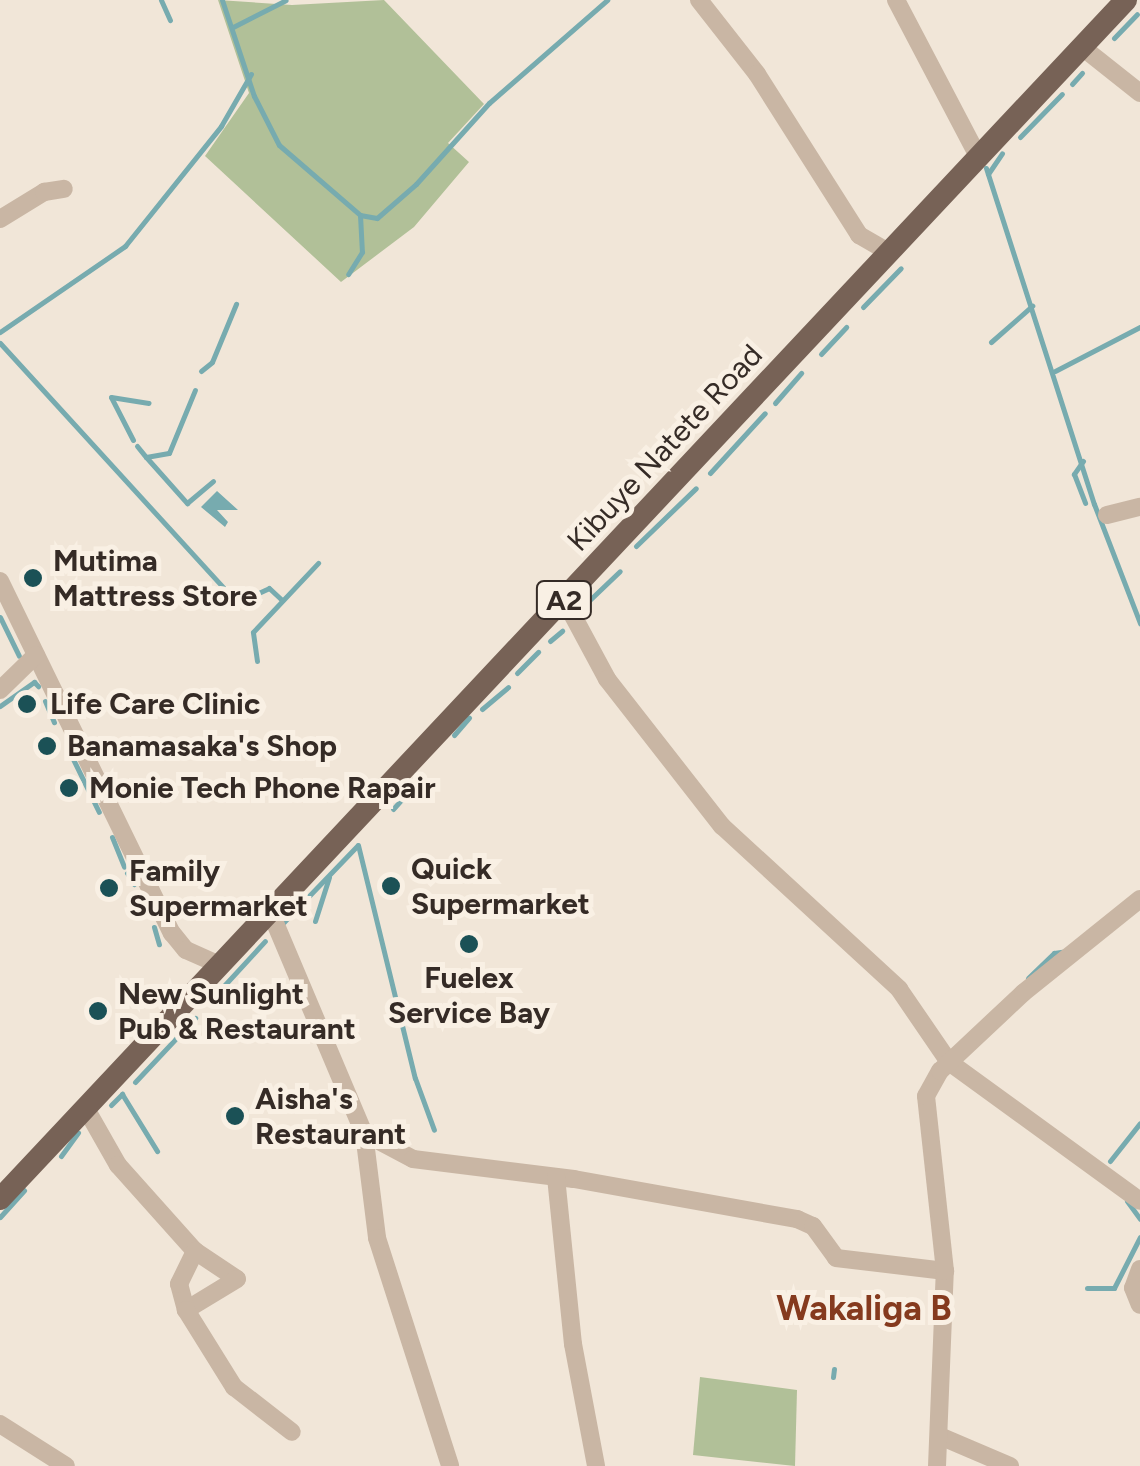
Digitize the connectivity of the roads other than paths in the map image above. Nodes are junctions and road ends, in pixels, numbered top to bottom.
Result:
1 (699, 0) edge
2 (896, 0) edge
3 (1126, 0) edge
4 (1082, 47) junction
5 (1140, 93) edge
6 (978, 158) junction
7 (64, 189) dead end
8 (0, 219) edge
9 (889, 252) junction
10 (1140, 507) edge
11 (1107, 515) dead end
12 (0, 581) edge
13 (564, 599) junction
14 (36, 655) junction
15 (0, 690) edge
16 (1140, 899) edge
17 (270, 910) junction
18 (219, 965) junction
19 (949, 1062) junction
20 (85, 1108) junction
21 (364, 1133) junction
22 (556, 1176) junction
23 (0, 1198) edge
24 (1140, 1201) edge
25 (194, 1251) junction
26 (1140, 1269) edge
27 (945, 1272) junction
28 (1140, 1305) edge
29 (186, 1310) junction
30 (0, 1424) edge
31 (292, 1432) dead end
32 (942, 1437) junction
33 (66, 1466) edge
34 (450, 1466) edge
35 (596, 1466) edge
36 (937, 1466) edge
37 (1010, 1466) edge

1 - 9 street
2 - 6 street
3 - 4 main road, Kibuye Natete Road / A2
4 - 5 street
4 - 6 main road, Kibuye Natete Road / A2
6 - 9 main road, Kibuye Natete Road / A2
7 - 8 street
9 - 13 main road, Kibuye Natete Road / A2
10 - 11 street
12 - 14 street
13 - 17 main road, Kibuye Natete Road / A2
13 - 19 street
14 - 15 street
14 - 18 street
16 - 19 street
17 - 18 main road, Kibuye Natete Road / A2
17 - 21 street
18 - 20 main road, Kibuye Natete Road / A2
19 - 24 street
19 - 27 street
20 - 23 main road, Kibuye Natete Road / A2
20 - 25 street
21 - 22 street
21 - 34 street
22 - 27 street
22 - 35 street
25 - 29 street
25 - 29 street
26 - 28 street
27 - 32 street
29 - 31 street
30 - 33 street
32 - 36 street
32 - 37 street

